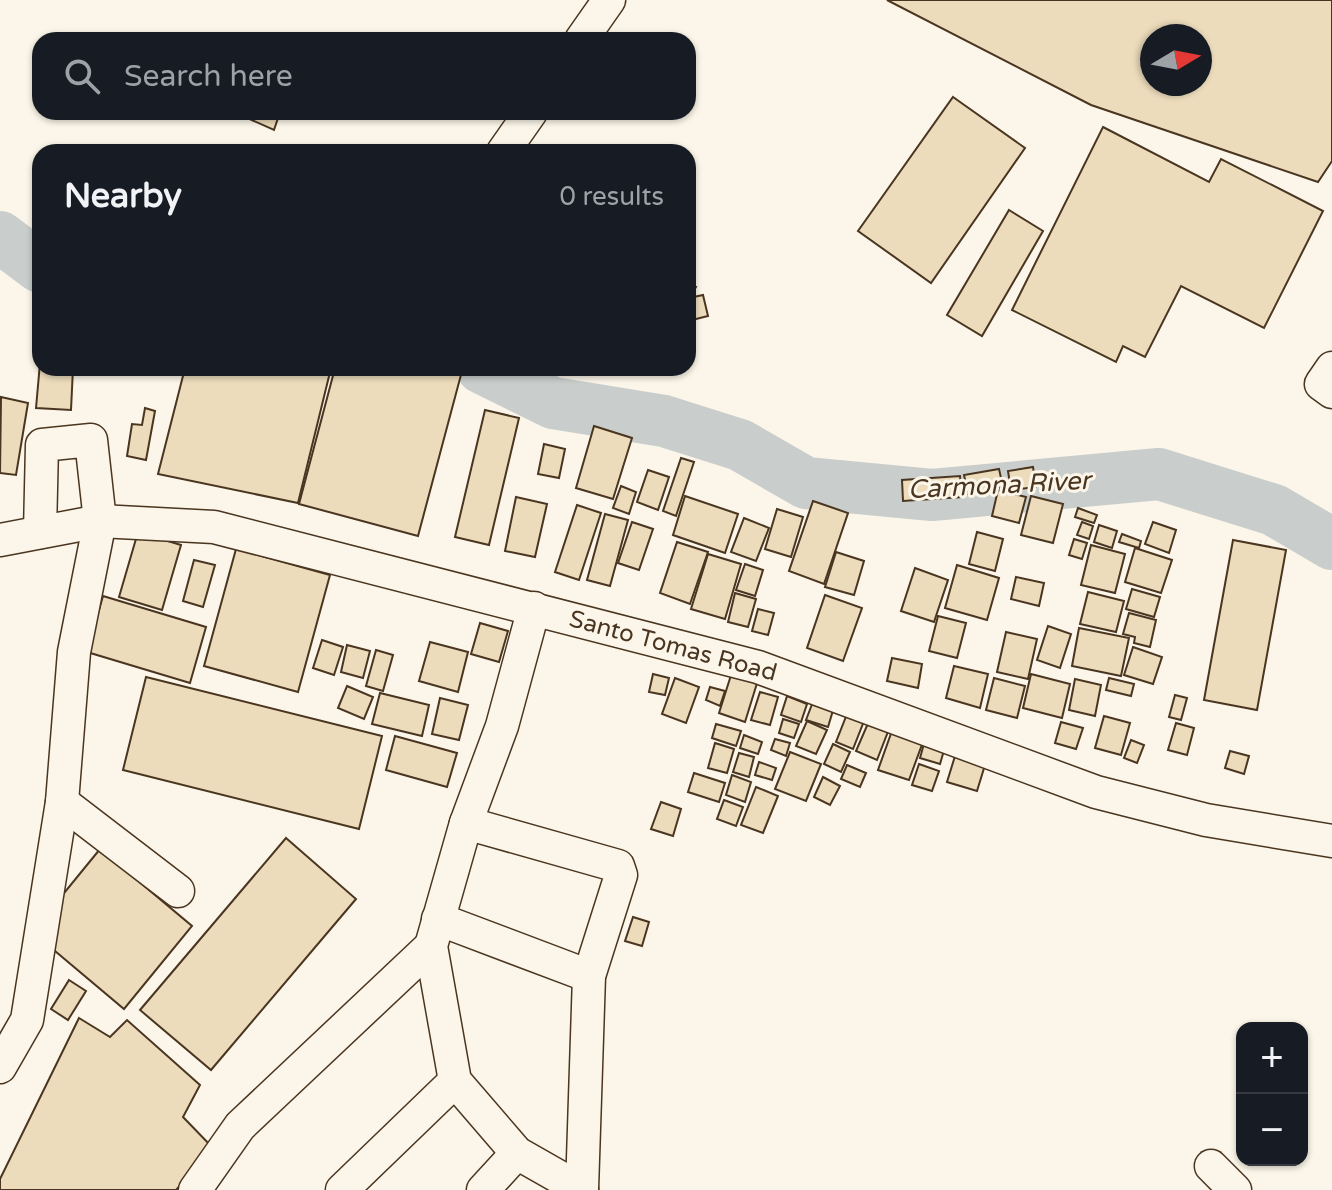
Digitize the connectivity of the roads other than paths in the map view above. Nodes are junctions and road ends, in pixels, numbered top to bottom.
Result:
1 (609, 0) edge
2 (587, 32) edge
3 (525, 120) edge
4 (509, 144) edge
5 (100, 521) junction
6 (40, 532) junction
7 (0, 540) edge
8 (534, 608) junction
9 (62, 802) junction
10 (466, 823) junction
11 (1332, 841) edge
12 (178, 891) dead end
13 (434, 932) junction
14 (589, 976) junction
15 (0, 1067) edge
16 (455, 1081) junction
17 (517, 1153) junction
18 (1211, 1166) dead end
19 (195, 1190) edge
20 (342, 1190) edge
21 (483, 1190) edge
22 (582, 1190) edge
23 (1235, 1190) edge

1 - 2 street
3 - 4 street
5 - 6 street, Santo Tomas Road
5 - 6 street
5 - 8 street, Santo Tomas Road
5 - 9 street
6 - 7 street, Santo Tomas Road
8 - 10 street
8 - 11 street, Santo Tomas Road
9 - 12 street
9 - 15 street
10 - 13 street
10 - 14 street
13 - 14 street
13 - 16 street
13 - 19 street
14 - 22 street
16 - 17 street
16 - 20 street
17 - 21 street
17 - 22 street
18 - 23 street

